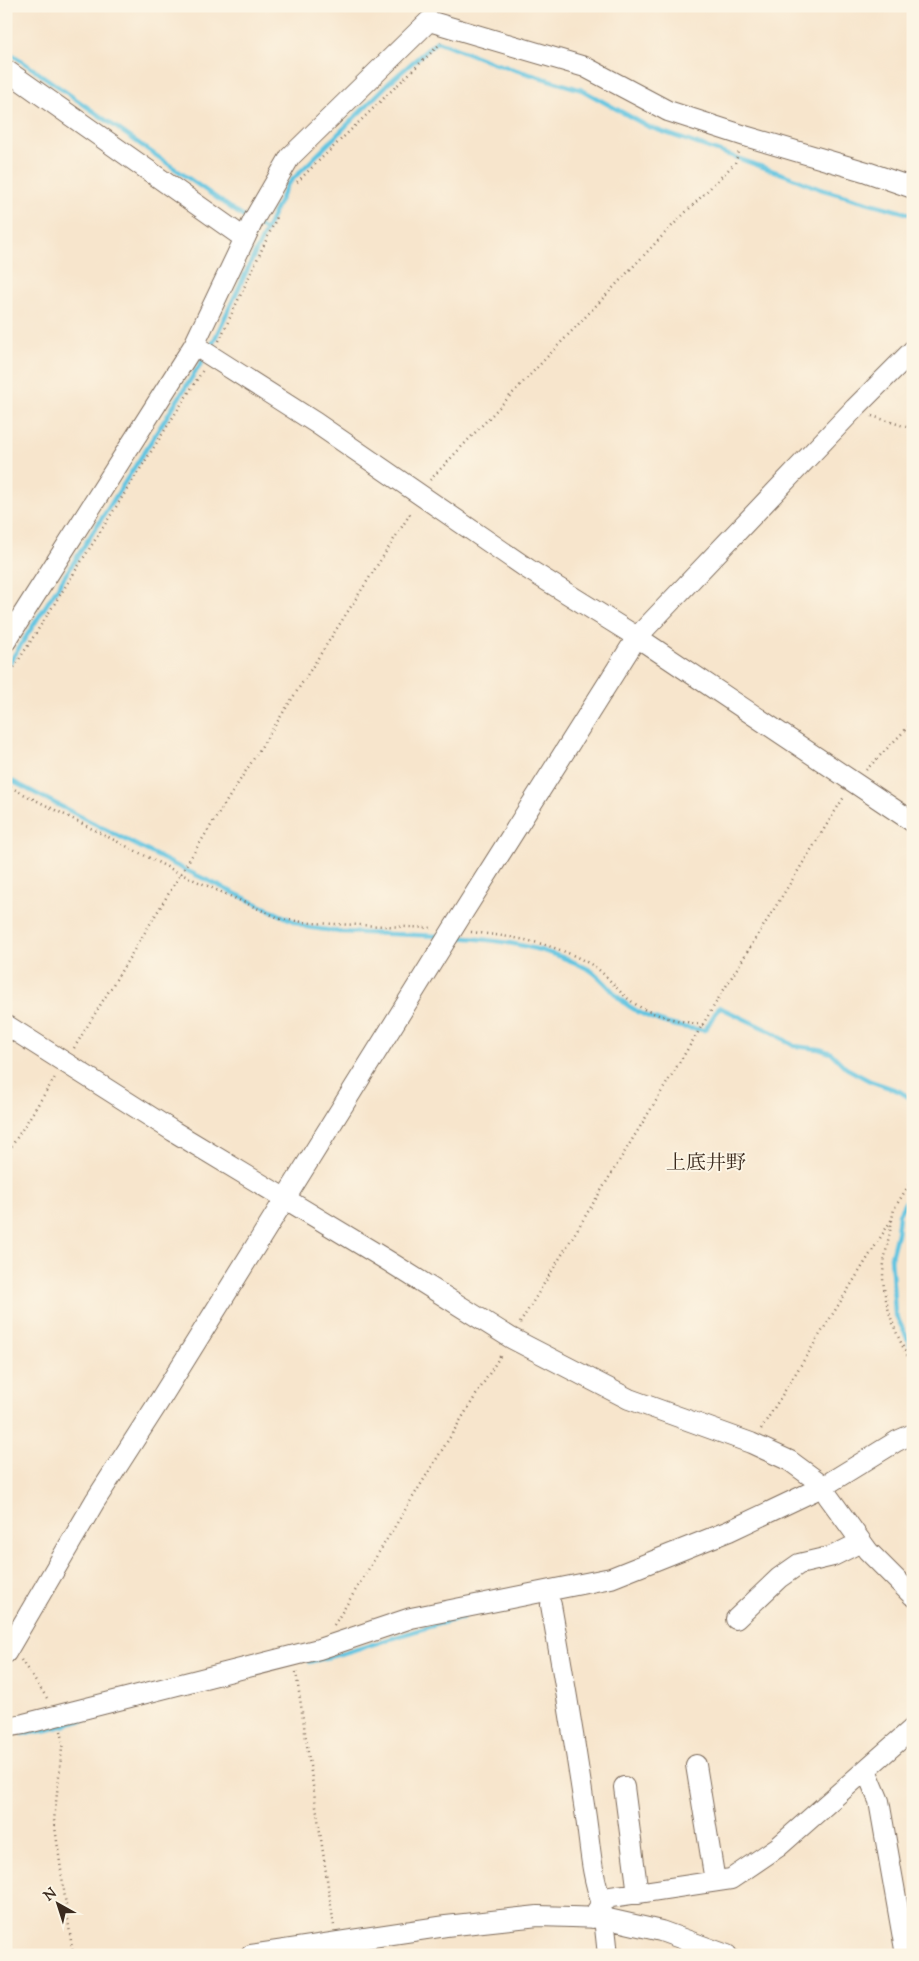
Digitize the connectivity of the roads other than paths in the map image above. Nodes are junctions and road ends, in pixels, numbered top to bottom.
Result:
1 (426, 14) edge
2 (6, 70) edge
3 (913, 188) edge
4 (244, 238) junction
5 (194, 345) junction
6 (913, 350) edge
7 (637, 637) junction
8 (6, 641) edge
9 (913, 822) edge
10 (6, 1025) edge
11 (285, 1199) junction
12 (913, 1434) edge
13 (824, 1486) junction
14 (861, 1542) junction
15 (913, 1596) edge
16 (550, 1605) dead end
17 (736, 1619) dead end
18 (8, 1648) edge
19 (6, 1727) edge
20 (913, 1728) edge
21 (696, 1765) dead end
22 (866, 1770) junction
23 (624, 1787) dead end
24 (715, 1881) junction
25 (638, 1894) junction
26 (599, 1913) junction
27 (251, 1955) edge
28 (608, 1955) edge
29 (727, 1955) edge
30 (906, 1955) edge

1 - 3 street
1 - 4 street
2 - 4 street
4 - 5 street
5 - 7 street
5 - 8 street
6 - 7 street
7 - 9 street
7 - 11 street
10 - 11 street
11 - 13 street
11 - 18 street
12 - 13 street
13 - 14 street
13 - 19 street
14 - 15 street
14 - 17 street
16 - 26 street
20 - 22 street
21 - 24 street
22 - 24 street
22 - 30 street
23 - 25 street
24 - 25 street
25 - 26 street
26 - 27 street
26 - 28 street
26 - 29 street

